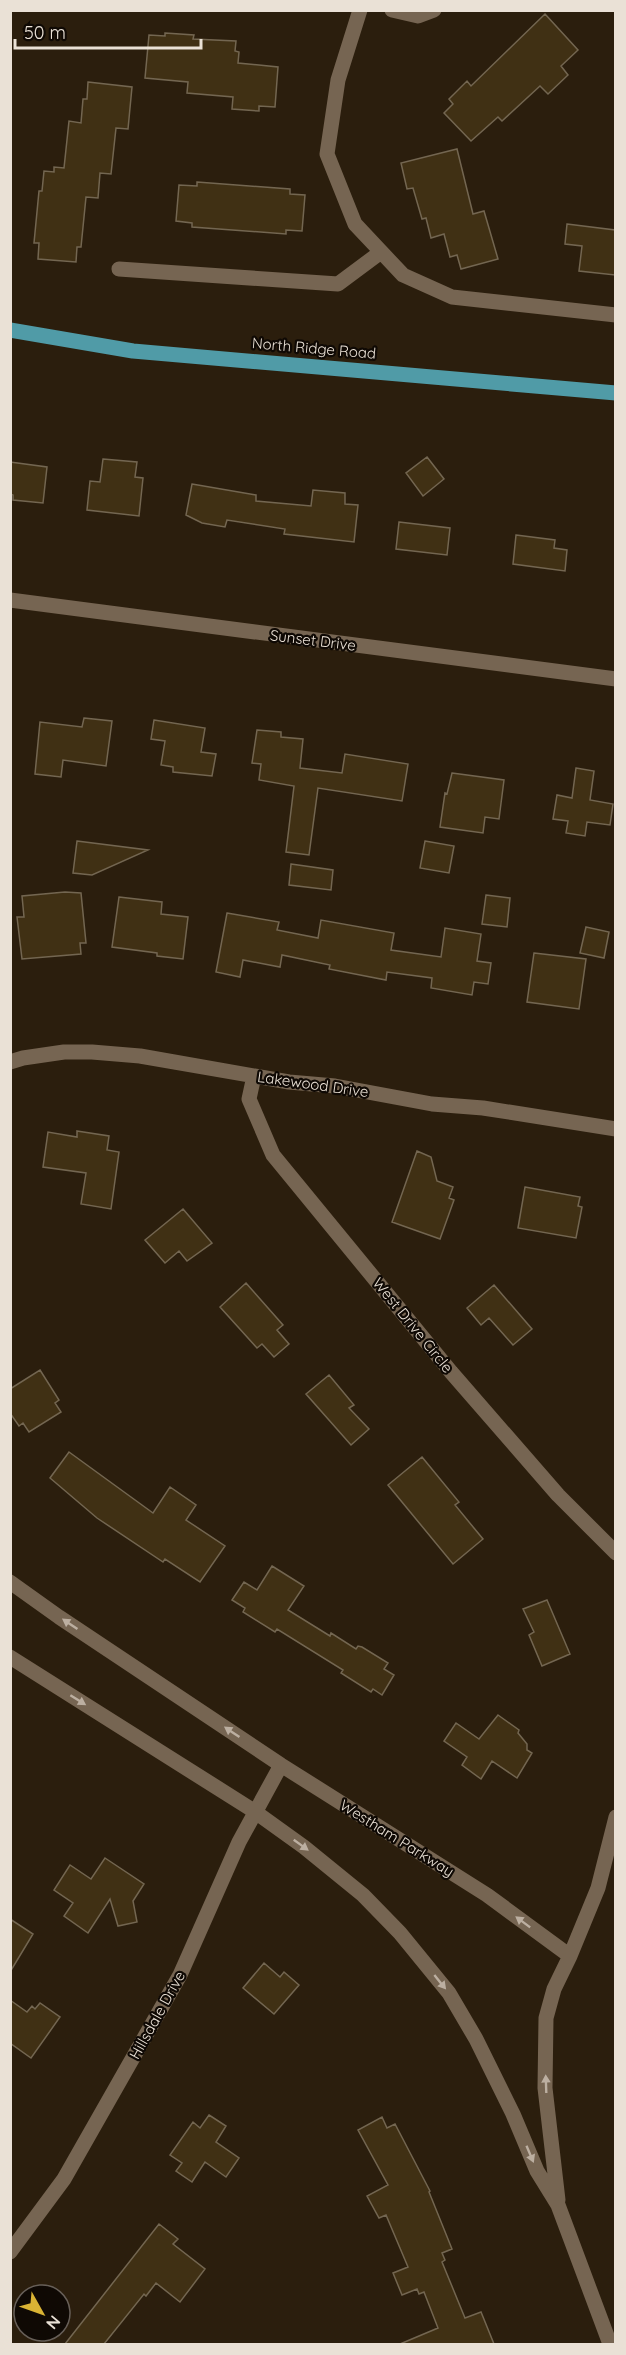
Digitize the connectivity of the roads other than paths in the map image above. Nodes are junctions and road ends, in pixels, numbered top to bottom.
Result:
1 (360, 10) edge
2 (392, 10) edge
3 (434, 10) edge
4 (381, 252) junction
5 (119, 270) dead end
6 (615, 315) edge
7 (10, 330) edge
8 (615, 393) edge
9 (10, 600) edge
10 (615, 678) edge
11 (10, 1062) edge
12 (254, 1076) junction
13 (615, 1130) edge
14 (615, 1553) edge
15 (10, 1582) edge
16 (10, 1657) edge
17 (281, 1765) junction
18 (254, 1812) junction
19 (615, 1817) edge
20 (570, 1956) junction
21 (558, 2205) junction
22 (10, 2252) edge
23 (610, 2344) edge

1 - 4 street
2 - 3 street
4 - 5 street
4 - 6 street
7 - 8 main road, North Ridge Road
9 - 10 street, Sunset Drive
11 - 12 street, Lakewood Drive
12 - 13 street, Lakewood Drive
12 - 14 street, West Drive Circle
17 -> 15 street, Westham Parkway
16 -> 18 street
17 - 18 street, Hillsdale Drive
20 -> 17 street, Westham Parkway
18 -> 21 street
18 - 22 street, Hillsdale Drive
19 - 20 street
21 -> 20 street
21 - 23 street

